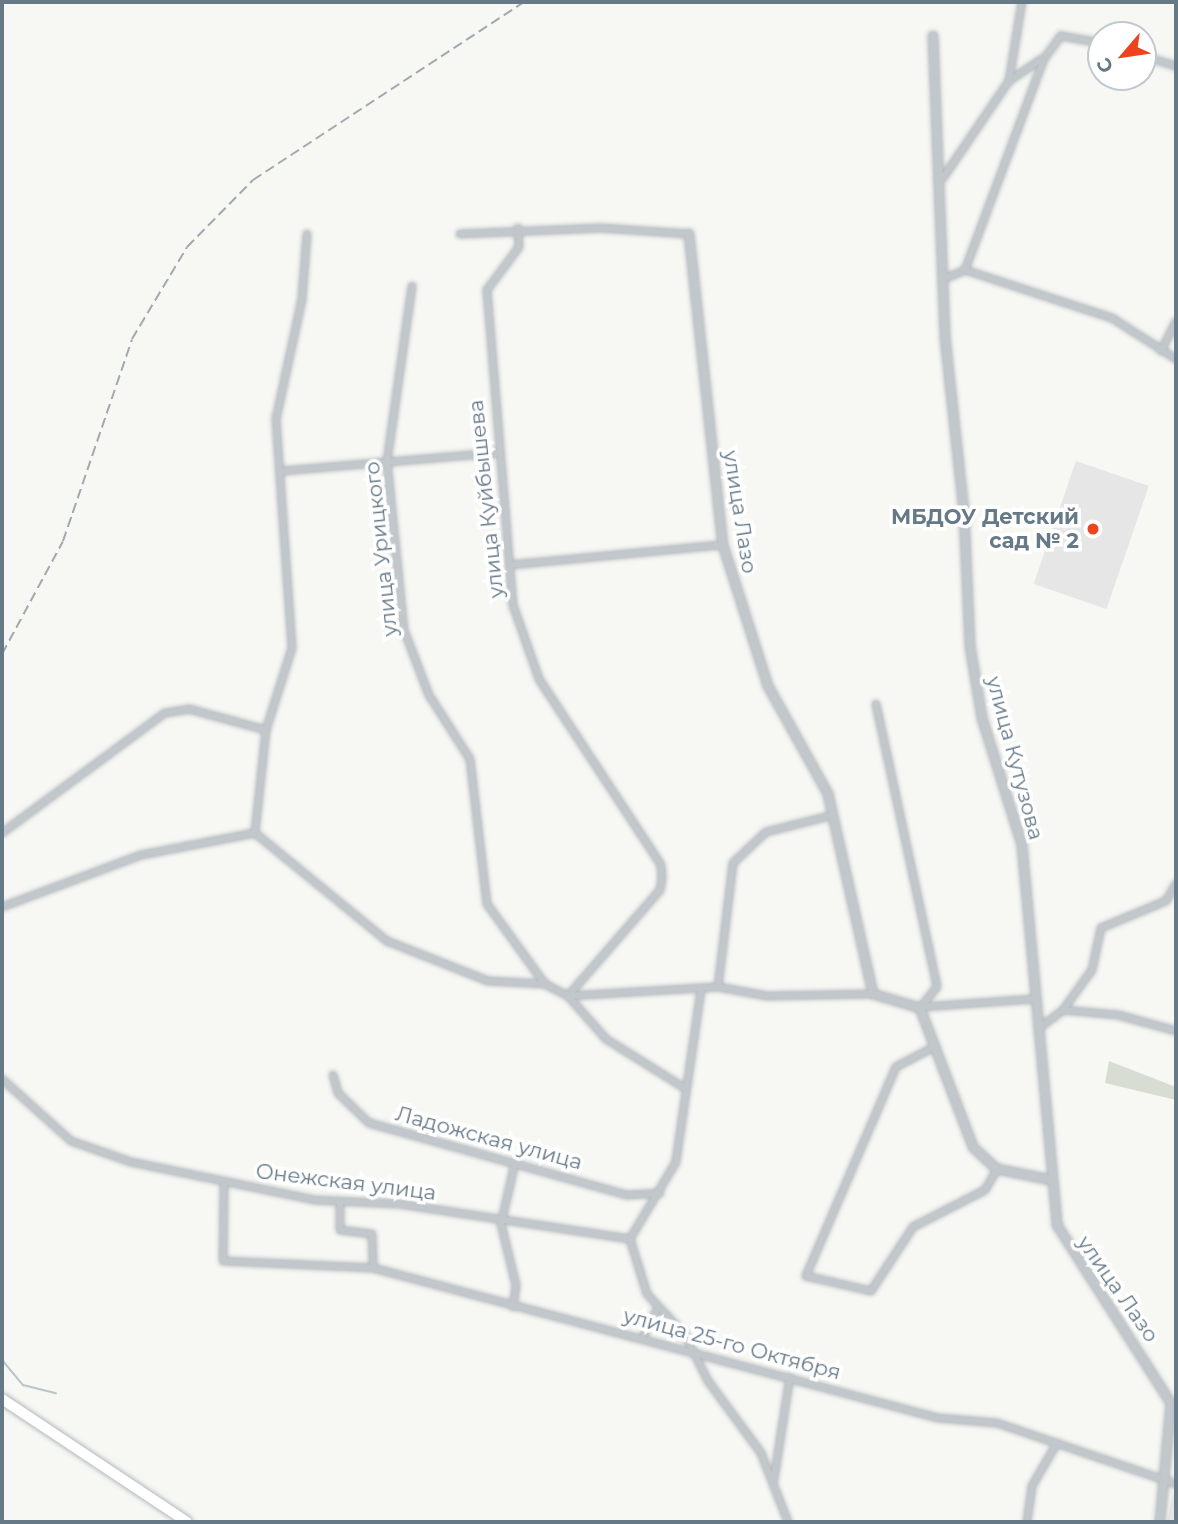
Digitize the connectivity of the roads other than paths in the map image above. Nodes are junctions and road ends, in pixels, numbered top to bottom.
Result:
1 (1022, 2) edge
2 (933, 36) dead end
3 (1087, 41) edge
4 (1044, 59) junction
5 (1157, 60) edge
6 (1176, 66) edge
7 (1009, 81) junction
8 (943, 178) junction
9 (518, 228) junction
10 (307, 234) dead end
11 (460, 234) dead end
12 (689, 234) joint
13 (965, 270) junction
14 (944, 279) junction
15 (412, 286) dead end
16 (1176, 322) edge
17 (1161, 351) junction
18 (1176, 359) edge
19 (498, 453) junction
20 (387, 461) junction
21 (282, 471) junction
22 (723, 545) junction
23 (510, 565) junction
24 (876, 704) dead end
25 (265, 730) junction
26 (833, 815) junction
27 (2, 833) edge
28 (255, 833) junction
29 (1176, 884) edge
30 (2, 907) edge
31 (545, 984) junction
32 (718, 987) junction
33 (701, 990) junction
34 (873, 994) junction
35 (568, 996) junction
36 (1035, 999) junction
37 (920, 1008) junction
38 (1063, 1010) junction
39 (1038, 1029) junction
40 (1176, 1031) edge
41 (936, 1046) junction
42 (333, 1075) dead end
43 (2, 1079) edge
44 (686, 1089) junction
45 (515, 1163) junction
46 (997, 1169) junction
47 (1051, 1180) junction
48 (225, 1184) junction
49 (660, 1193) junction
50 (340, 1203) junction
51 (501, 1224) junction
52 (630, 1239) junction
53 (373, 1268) junction
54 (513, 1307) junction
55 (657, 1309) junction
56 (643, 1337) junction
57 (695, 1351) junction
58 (789, 1377) junction
59 (2, 1399) edge
60 (1174, 1413) edge
61 (1057, 1443) junction
62 (774, 1479) junction
63 (1167, 1482) junction
64 (1176, 1484) edge
65 (187, 1522) edge
66 (788, 1522) edge
67 (1027, 1522) edge
68 (1160, 1522) edge

1 - 7 street
2 - 8 street, улица Кутузова
3 - 4 street
4 - 7 street
4 - 13 street
5 - 6 street
7 - 8 street
8 - 14 street, улица Кутузова
9 - 11 street, улица Лазо
9 - 12 street, улица Лазо
9 - 19 street, улица Куйбышева
10 - 21 street
12 - 22 street, улица Лазо
13 - 14 street
13 - 17 street
14 - 36 street, улица Кутузова
15 - 20 street, улица Урицкого
16 - 17 street
17 - 18 street
19 - 20 street
19 - 23 street, улица Куйбышева
20 - 21 street
20 - 31 street, улица Урицкого
21 - 25 street
22 - 23 street
22 - 26 street, улица Лазо
23 - 35 street, улица Куйбышева
24 - 37 street
25 - 27 street
25 - 28 street
26 - 32 street
26 - 34 street, улица Лазо
28 - 30 street
28 - 31 street
29 - 38 street
31 - 35 street
32 - 33 street
32 - 34 street
33 - 35 street
33 - 44 street
34 - 37 street
35 - 44 street
36 - 37 street
36 - 39 street, улица Кутузова
37 - 41 street
38 - 39 street
38 - 40 street
39 - 47 street, улица Кутузова
41 - 46 street
41 - 46 street
42 - 45 street, Ладожская улица
43 - 48 street, Онежская улица
44 - 49 street
45 - 49 street, Ладожская улица
45 - 51 street
46 - 47 street
47 - 60 street, улица Лазо
48 - 50 street, Онежская улица
48 - 53 street, улица 25-го Октября
49 - 52 street
50 - 51 street, Онежская улица
50 - 53 street
51 - 52 street, Онежская улица
51 - 54 street
52 - 55 street
53 - 54 street, улица 25-го Октября
54 - 56 street, улица 25-го Октября
55 - 56 street
55 - 57 street
56 - 57 street, улица 25-го Октября
57 - 58 street, улица 25-го Октября
57 - 62 street
58 - 61 street, улица 25-го Октября
58 - 62 street
59 - 65 main road
60 - 63 street, улица Лазо
61 - 63 street, улица 25-го Октября
61 - 67 street
62 - 66 street
63 - 64 street, улица 25-го Октября
63 - 68 street, улица Лазо

